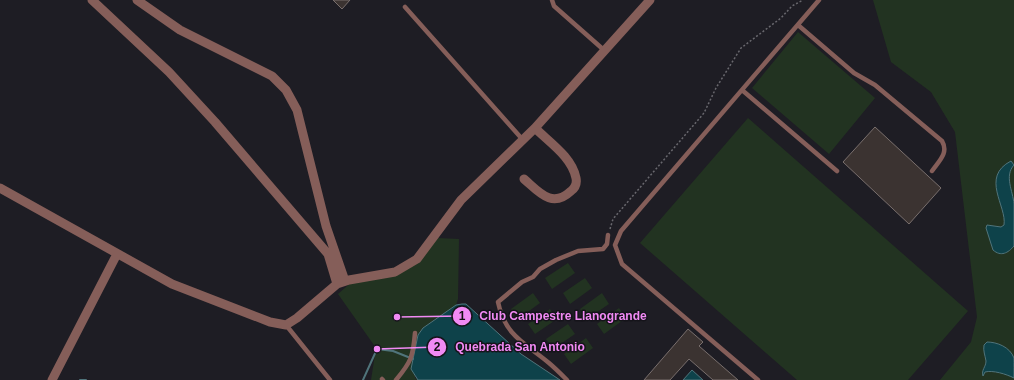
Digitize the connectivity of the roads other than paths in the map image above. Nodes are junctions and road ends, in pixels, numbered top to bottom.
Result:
1 (92, 0) edge
2 (137, 0) edge
3 (552, 0) edge
4 (650, 0) edge
5 (819, 0) edge
6 (405, 7) dead end
7 (798, 25) junction
8 (606, 51) junction
9 (742, 90) junction
10 (535, 128) junction
11 (523, 140) junction
12 (838, 171) dead end
13 (932, 171) dead end
14 (524, 179) dead end
15 (0, 188) edge
16 (326, 226) junction
17 (312, 235) junction
18 (608, 235) road end
19 (117, 254) junction
20 (331, 254) junction
21 (341, 283) junction
22 (286, 324) junction
23 (415, 334) dead end
24 (52, 380) edge
25 (330, 380) edge
26 (396, 380) edge
27 (567, 380) edge
28 (758, 380) edge

1 - 17 street
2 - 16 street
3 - 8 lane
4 - 8 street
5 - 7 lane
6 - 11 lane
7 - 9 lane
7 - 13 lane
8 - 10 street
9 - 12 lane
9 - 28 lane
10 - 11 street
10 - 14 street
11 - 21 street
15 - 19 street
16 - 17 street
16 - 20 street
17 - 20 street
18 - 27 lane
19 - 22 street
19 - 24 street
20 - 21 street
21 - 22 street
22 - 25 lane
23 - 26 lane

